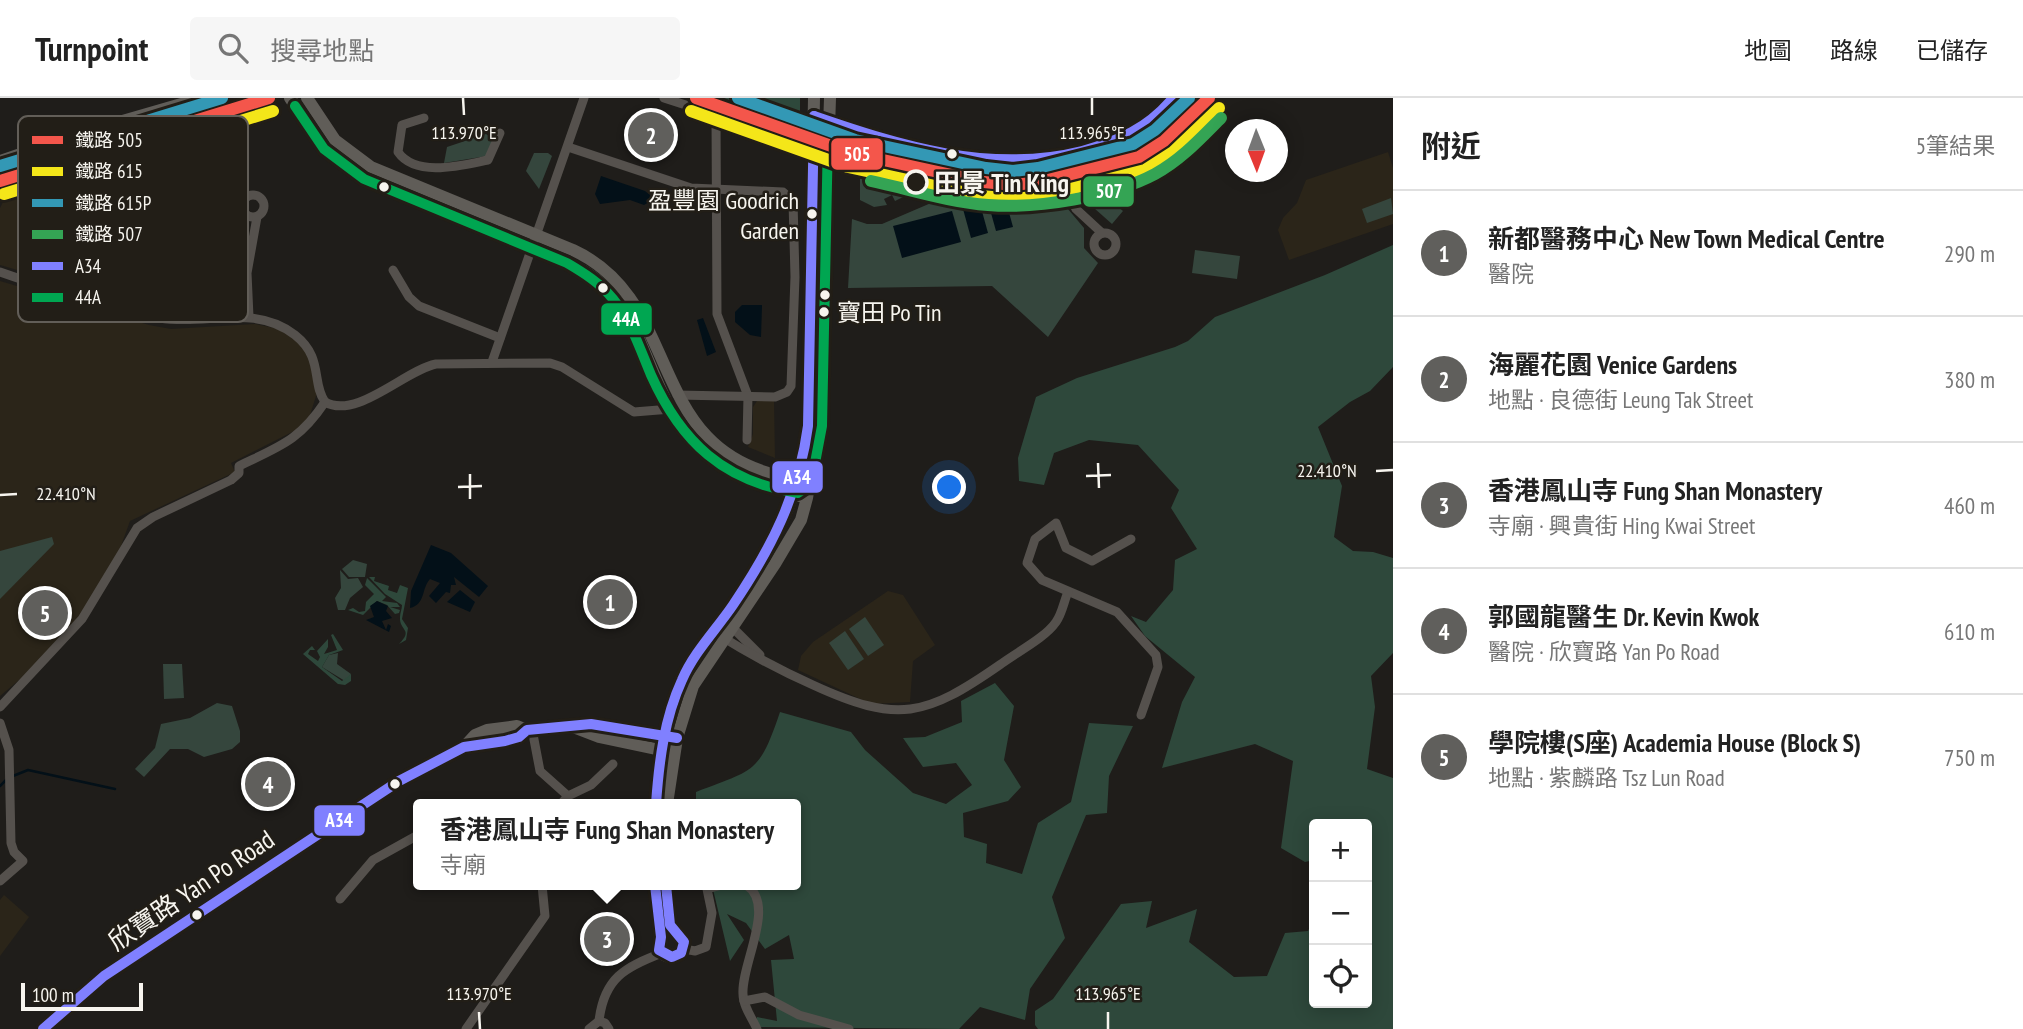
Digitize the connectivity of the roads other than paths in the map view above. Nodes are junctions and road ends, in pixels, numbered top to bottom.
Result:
1 (202, 98) edge
2 (290, 98) edge
3 (307, 98) edge
4 (584, 98) edge
5 (664, 98) edge
6 (814, 98) edge
7 (830, 98) edge
8 (1173, 98) edge
9 (140, 116) edge
10 (814, 116) junction
11 (716, 117) junction
12 (424, 118) dead end
13 (829, 121) junction
14 (500, 133) dead end
15 (803, 143) dead end
16 (568, 147) junction
17 (18, 155) edge
18 (0, 161) edge
19 (1064, 184) dead end
20 (716, 191) junction
21 (257, 217) dead end
22 (1102, 233) dead end
23 (537, 236) junction
24 (531, 249) junction
25 (248, 267) edge
26 (393, 270) dead end
27 (0, 272) edge
28 (18, 278) edge
29 (248, 295) edge
30 (249, 317) joint
31 (500, 338) junction
32 (492, 362) junction
33 (677, 395) junction
34 (748, 396) junction
35 (324, 402) junction
36 (671, 409) junction
37 (747, 440) dead end
38 (804, 480) junction
39 (794, 494) junction
40 (807, 498) junction
41 (1131, 539) dead end
42 (1068, 592) junction
43 (727, 623) junction
44 (719, 635) junction
45 (766, 661) junction
46 (0, 707) edge
47 (1141, 715) dead end
48 (0, 723) edge
49 (580, 727) junction
50 (529, 730) junction
51 (671, 737) junction
52 (668, 751) junction
53 (613, 764) dead end
54 (568, 796) junction
55 (566, 799) edge
56 (657, 799) edge
57 (667, 799) edge
58 (413, 838) edge
59 (0, 881) edge
60 (542, 890) edge
61 (656, 890) edge
62 (666, 890) edge
63 (707, 890) edge
64 (754, 890) edge
65 (340, 900) dead end
66 (680, 935) junction
67 (661, 937) junction
68 (684, 949) junction
69 (662, 953) junction
70 (744, 1001) junction
71 (598, 1021) junction
72 (43, 1029) edge
73 (466, 1029) edge
74 (589, 1029) edge
75 (609, 1029) edge
76 (757, 1029) edge
77 (849, 1029) edge

1 - 9 street
2 - 24 street
3 - 23 street
4 - 16 street
5 - 11 street
6 - 10 street
7 - 13 street
8 - 13 street
10 - 13 street
10 - 38 street
11 - 15 street
11 - 20 street
12 - 14 street
13 - 38 street
16 - 20 street
16 - 23 street
17 - 18 street
19 - 22 street
20 - 34 street
20 - 34 street
21 - 25 street
23 - 24 street
23 - 33 street
24 - 31 street
24 - 36 street
26 - 31 street
27 - 28 street
29 - 30 street
30 - 35 street
31 - 32 street
32 - 35 street
32 - 36 street
33 - 34 street
33 - 38 street
34 - 37 street
35 - 46 street
36 - 39 street
38 - 39 street
38 - 40 street
39 - 40 street
39 - 43 street
40 - 43 street
41 - 42 street
42 - 45 street
42 - 47 street
43 - 44 street
43 - 45 street
44 - 45 street
44 - 51 street
48 - 59 street
49 - 50 street, 欣寶路 Yan Po Road
49 - 51 street, 欣寶路 Yan Po Road
49 - 52 street, 欣寶路 Yan Po Road
50 - 54 street
50 - 72 street, 欣寶路 Yan Po Road
51 - 52 street
52 - 56 street
52 - 57 street
53 - 54 street
54 - 55 street
58 - 65 street
60 - 73 street
61 - 67 street
62 - 66 street
63 - 68 street
64 - 70 street
66 - 67 street
66 - 68 street
67 - 69 street
68 - 69 street
69 - 71 street
70 - 76 street
70 - 77 street
71 - 74 street
71 - 75 street

